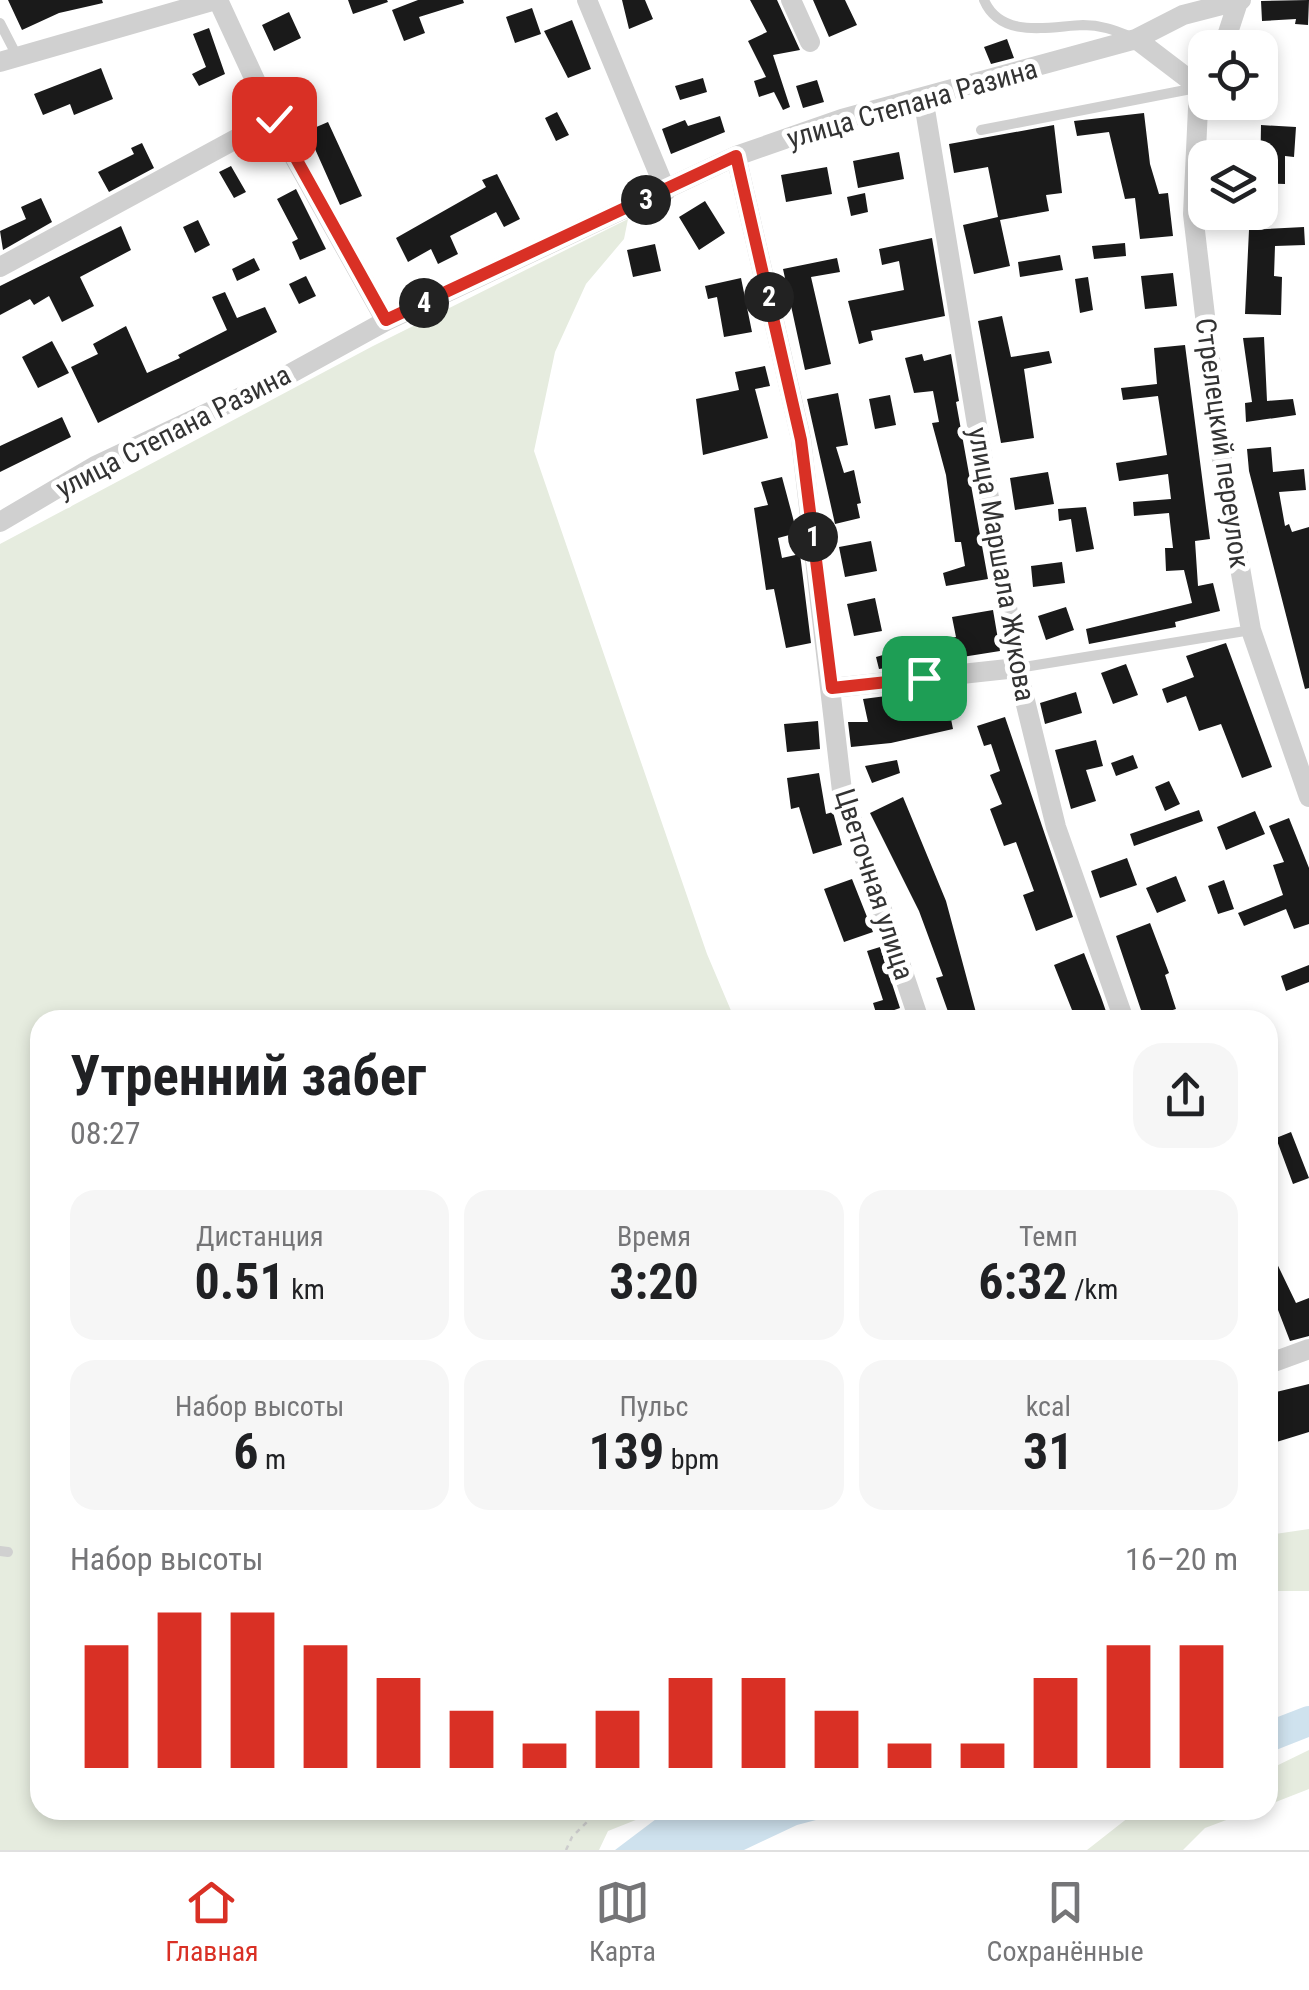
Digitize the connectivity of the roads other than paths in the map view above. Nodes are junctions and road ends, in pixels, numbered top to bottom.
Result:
1 (217, 0) edge
2 (587, 0) edge
3 (791, 0) edge
4 (984, 0) edge
5 (1239, 1) edge
6 (0, 23) edge
7 (1229, 30) edge
8 (1136, 39) junction
9 (810, 42) dead end
10 (9, 59) edge
11 (1188, 74) edge
12 (1188, 87) edge
13 (924, 97) junction
14 (274, 119) junction
15 (1200, 120) edge
16 (981, 130) dead end
17 (736, 156) junction
18 (666, 191) junction
19 (0, 268) edge
20 (386, 320) junction
21 (0, 522) edge
22 (1251, 630) junction
23 (1017, 668) junction
24 (832, 688) junction
25 (1309, 797) edge
26 (916, 1010) edge
27 (1120, 1010) edge
28 (1309, 1349) edge
29 (1278, 1360) edge

1 - 10 street
1 - 14 street
2 - 18 street
3 - 9 street
4 - 8 lane
5 - 7 street
5 - 8 street, улица Степана Разина
6 - 10 lane
8 - 11 street
8 - 13 street, улица Степана Разина
12 - 16 lane
13 - 17 street, улица Степана Разина
13 - 23 street, улица Маршала Жукова
14 - 19 street
14 - 20 street
15 - 22 street, Стрелецкий переулок
17 - 18 street, улица Степана Разина
17 - 24 street, Цветочная улица
18 - 20 street, улица Степана Разина
20 - 21 street, улица Степана Разина
22 - 23 lane
22 - 25 street, Стрелецкий переулок
23 - 24 street
23 - 27 street, улица Маршала Жукова
24 - 26 street, Цветочная улица
28 - 29 street

